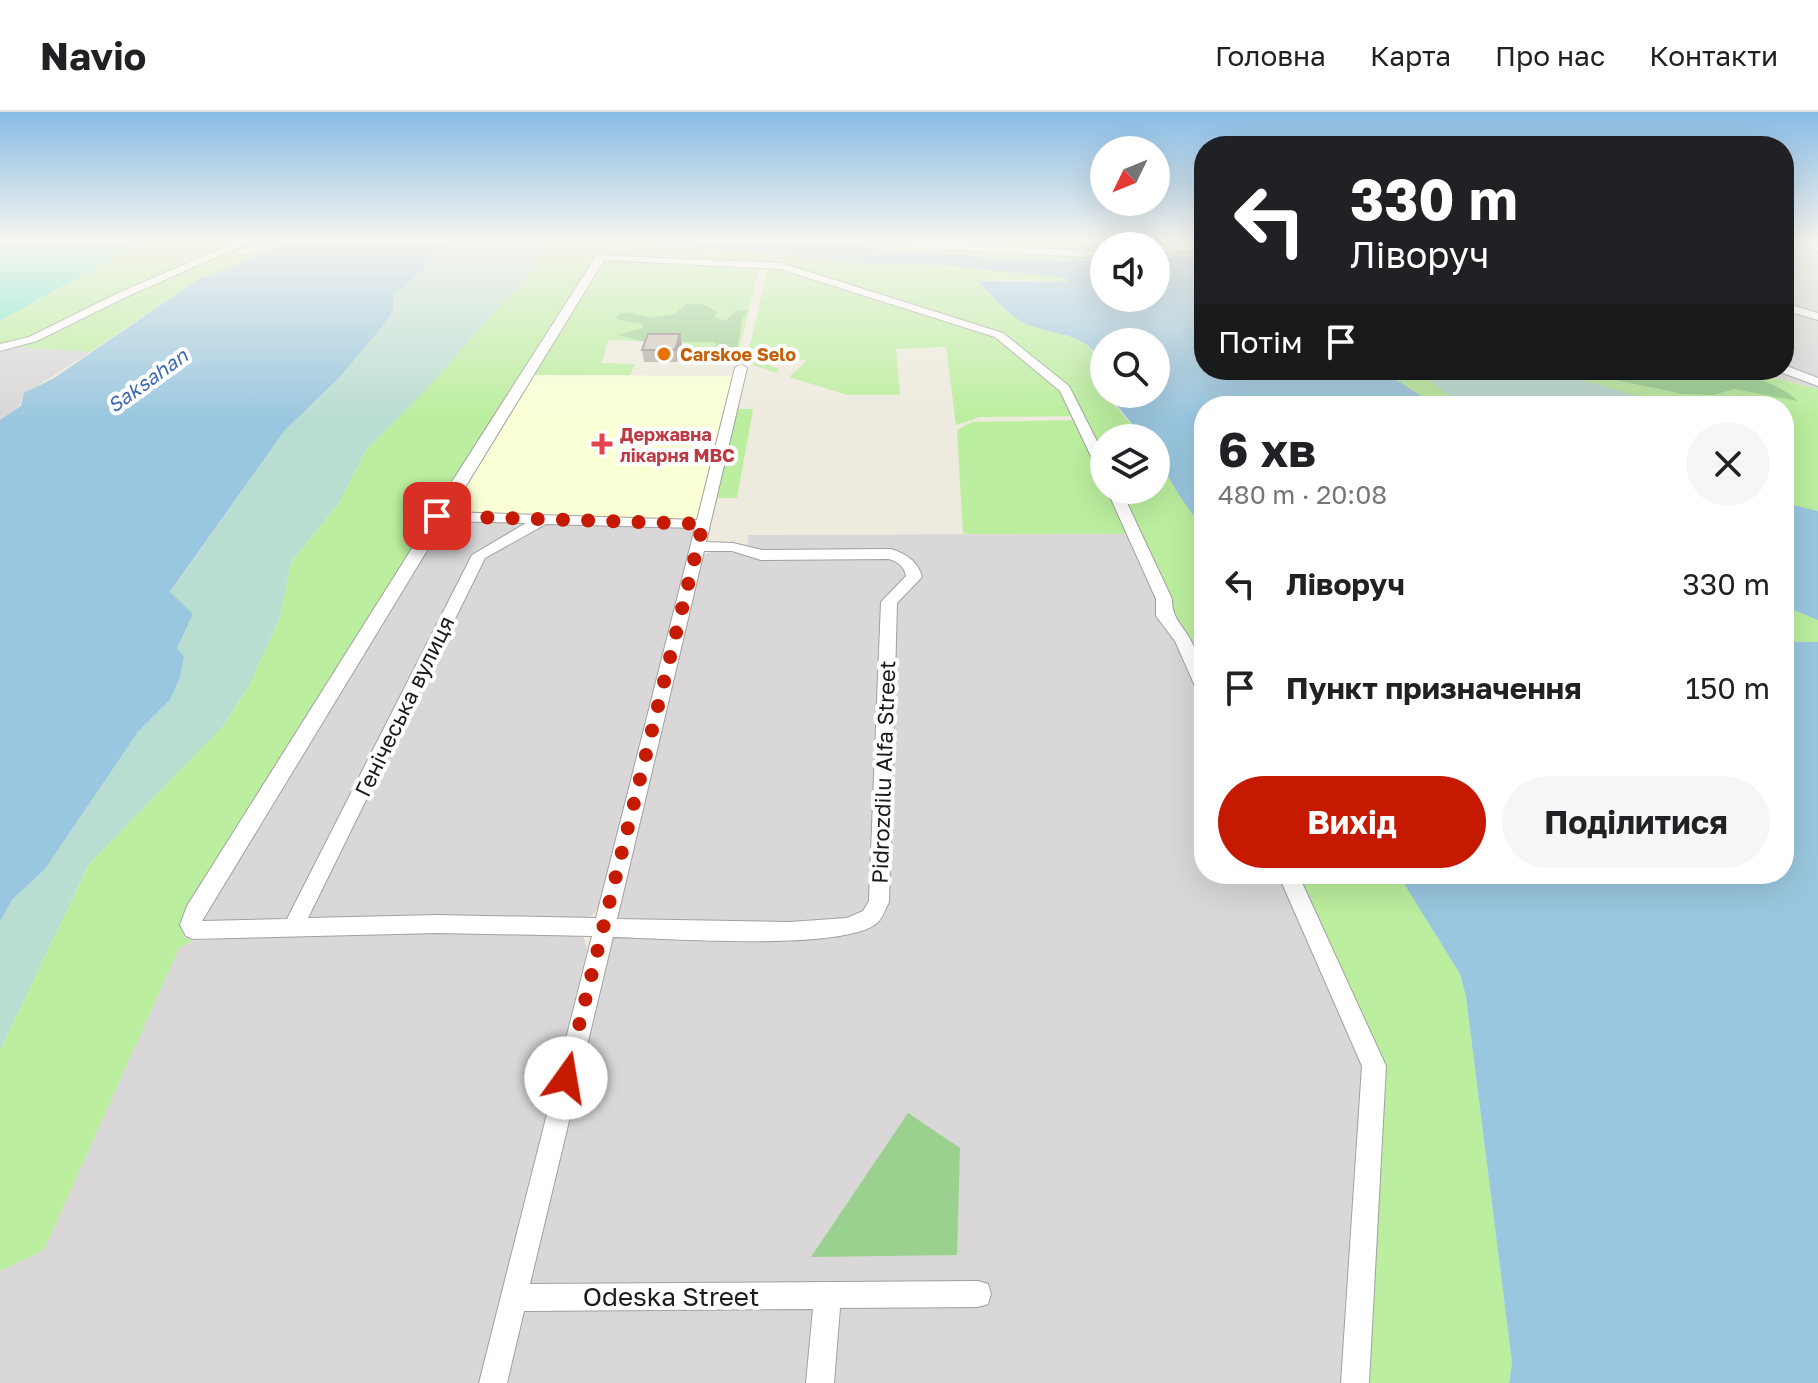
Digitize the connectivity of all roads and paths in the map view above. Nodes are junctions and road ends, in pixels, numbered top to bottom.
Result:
1 (119, 299) edge
2 (572, 299) edge
3 (886, 299) edge
4 (1794, 309) edge
5 (1818, 317) edge
6 (0, 348) edge
7 (741, 368) dead end
8 (1794, 373) edge
9 (1818, 382) edge
10 (1090, 440) edge
11 (1120, 504) edge
12 (437, 516) junction
13 (545, 518) junction
14 (703, 524) junction
15 (698, 546) junction
16 (1194, 666) edge
17 (1292, 884) edge
18 (294, 925) junction
19 (602, 928) junction
20 (978, 1294) dead end
21 (828, 1295) junction
22 (513, 1298) junction
23 (493, 1383) edge
24 (820, 1383) edge
25 (1355, 1383) edge

1 - 6 street
2 - 12 street
3 - 10 street
4 - 5 street
7 - 14 street
8 - 9 street
11 - 16 street
12 - 13 street
12 - 18 street, Pidrozdilu Alfa Street
13 - 14 street
13 - 18 street, Генічеська вулиця
14 - 15 street
15 - 19 street
15 - 19 street, Pidrozdilu Alfa Street
17 - 25 street
18 - 19 street, Pidrozdilu Alfa Street
19 - 22 street
20 - 21 street, Odeska Street
21 - 22 street, Odeska Street
21 - 24 street
22 - 23 street

